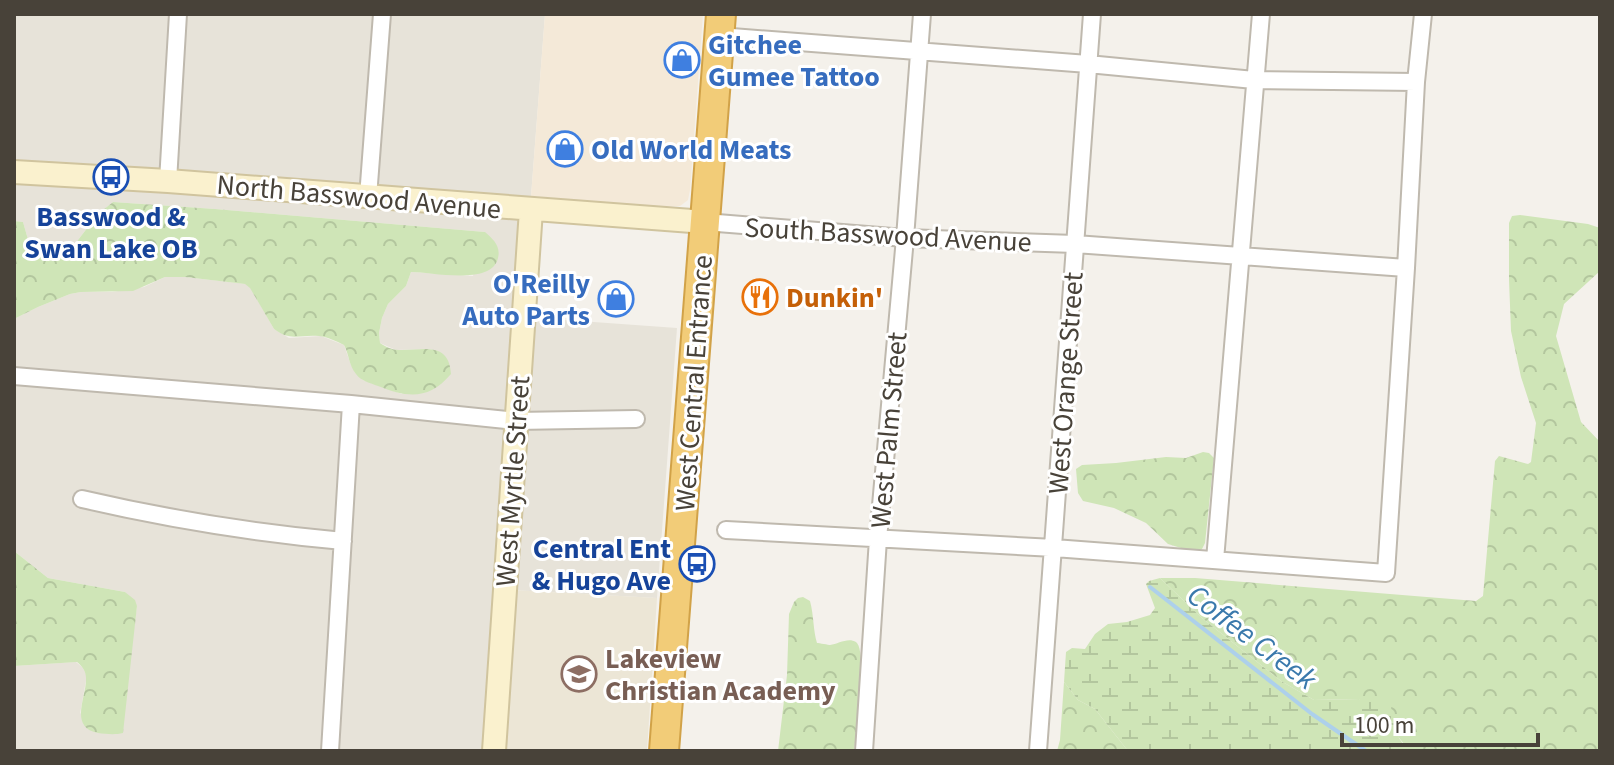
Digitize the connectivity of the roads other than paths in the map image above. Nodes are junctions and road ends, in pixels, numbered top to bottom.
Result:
1 (178, 14) edge
2 (382, 14) edge
3 (922, 14) edge
4 (1092, 14) edge
5 (1261, 14) edge
6 (1423, 14) edge
7 (720, 25) edge
8 (920, 50) junction
9 (1088, 64) junction
10 (1254, 80) junction
11 (1416, 82) junction
12 (14, 172) edge
13 (168, 181) junction
14 (368, 197) junction
15 (531, 210) junction
16 (705, 222) junction
17 (905, 238) junction
18 (1075, 244) junction
19 (1240, 255) junction
20 (1406, 268) junction
21 (14, 376) edge
22 (351, 404) junction
23 (636, 419) dead end
24 (516, 421) junction
25 (82, 499) dead end
26 (726, 530) dead end
27 (878, 539) junction
28 (343, 541) junction
29 (1054, 548) junction
30 (1215, 560) junction
31 (330, 751) edge
32 (494, 751) edge
33 (664, 751) edge
34 (864, 751) edge
35 (1038, 751) edge

1 - 13 street
2 - 14 street
3 - 8 street, West Palm Street
4 - 9 street, West Orange Street
5 - 10 street
6 - 11 street
7 - 8 street
7 - 16 highway, West Central Entrance
8 - 9 street
8 - 17 street, West Palm Street
9 - 10 street
9 - 18 street, West Orange Street
10 - 11 street
10 - 19 street
11 - 20 street
12 - 13 street, North Basswood Avenue
13 - 14 street, North Basswood Avenue
14 - 15 street, North Basswood Avenue
15 - 16 street, North Basswood Avenue
15 - 24 street, West Myrtle Street
16 - 17 street, South Basswood Avenue
16 - 33 highway, West Central Entrance
17 - 18 street, South Basswood Avenue
17 - 27 street, West Palm Street
18 - 19 street, South Basswood Avenue
18 - 29 street, West Orange Street
19 - 20 street, South Basswood Avenue
19 - 30 street
20 - 30 street
21 - 22 street
22 - 24 street
22 - 28 street
23 - 24 street
24 - 32 street, West Myrtle Street
25 - 28 street
26 - 27 street
27 - 29 street
27 - 34 street, West Palm Street
28 - 31 street
29 - 30 street
29 - 35 street, West Orange Street

